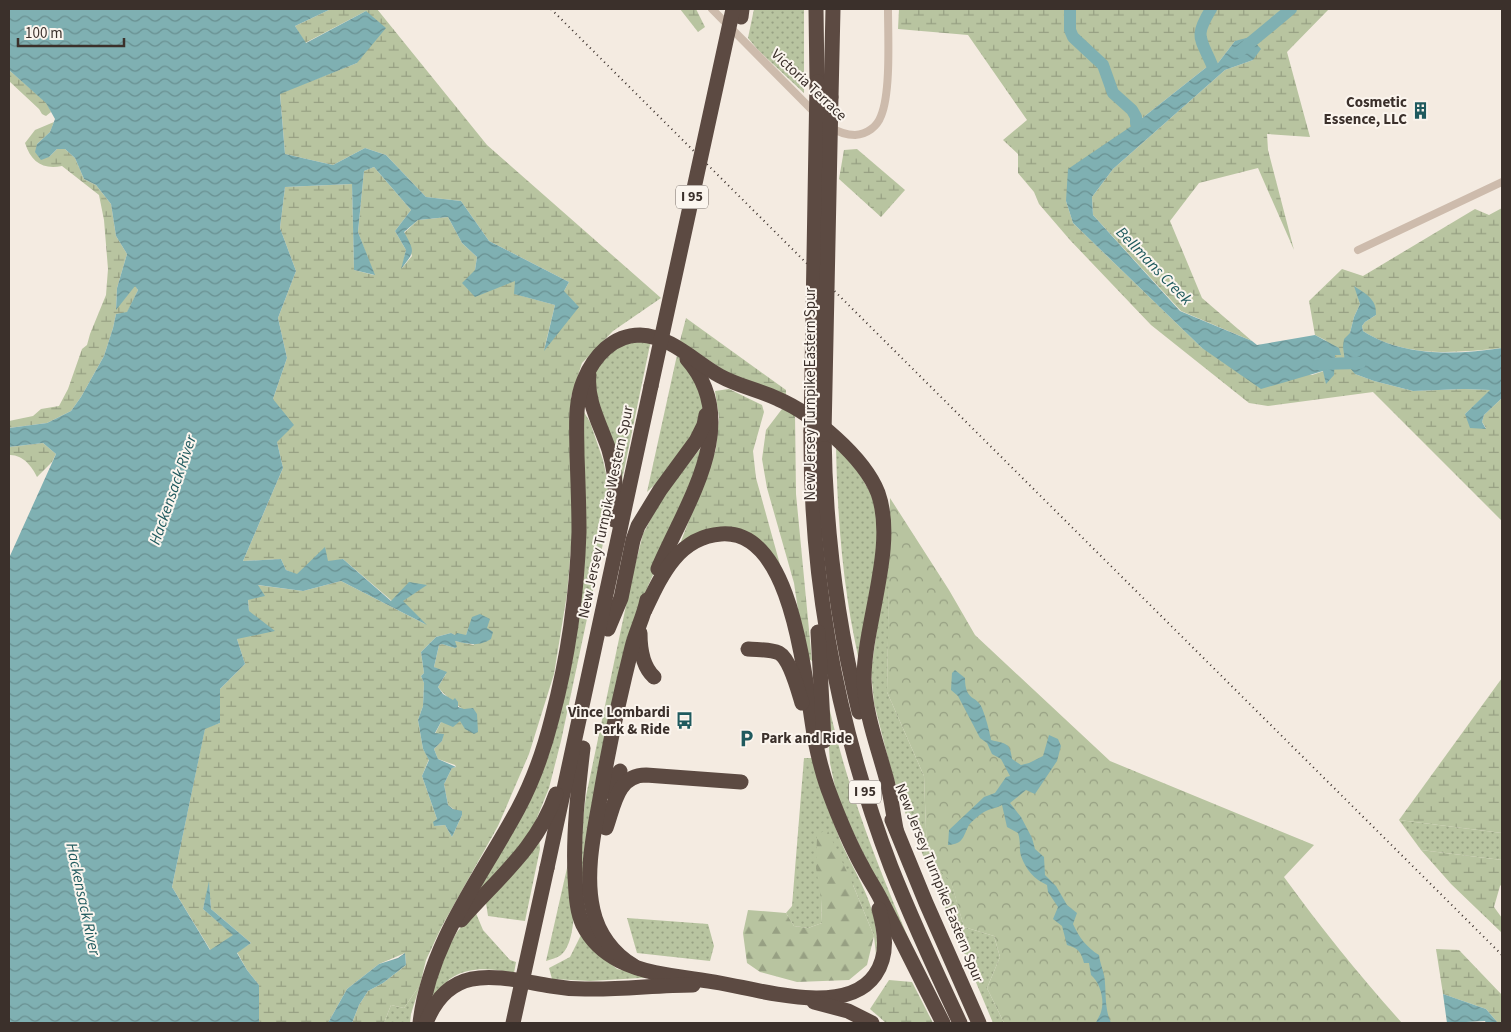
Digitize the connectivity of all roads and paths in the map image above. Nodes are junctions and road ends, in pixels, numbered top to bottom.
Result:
1 (712, 9) edge
2 (724, 9) edge
3 (816, 9) edge
4 (833, 9) edge
5 (888, 9) edge
6 (737, 11) edge
7 (711, 110) junction
8 (1502, 182) edge
9 (1358, 250) dead end
10 (674, 347) junction
11 (590, 368) junction
12 (655, 389) junction
13 (706, 390) junction
14 (817, 432) junction
15 (816, 548) junction
16 (607, 590) junction
17 (643, 617) junction
18 (608, 629) junction
19 (748, 649) dead end
20 (654, 677) dead end
21 (580, 714) junction
22 (816, 744) junction
23 (583, 748) junction
24 (620, 771) dead end
25 (741, 782) dead end
26 (836, 808) junction
27 (606, 828) junction
28 (896, 829) junction
29 (552, 869) junction
30 (863, 869) junction
31 (590, 887) junction
32 (439, 954) junction
33 (634, 966) junction
34 (744, 988) junction
35 (796, 997) junction
36 (420, 1023) edge
37 (426, 1023) edge
38 (513, 1023) edge
39 (523, 1023) edge
40 (872, 1023) edge
41 (943, 1023) edge
42 (960, 1023) edge
43 (979, 1023) edge

1 - 5 street, Victoria Terrace
2 - 7 highway, bridge
3 - 14 highway, New Jersey Turnpike Eastern Spur / I 95, bridge
4 - 14 highway, New Jersey Turnpike Eastern Spur / I 95, bridge
6 - 7 highway, New Jersey Turnpike Western Spur / I 95, bridge
6 - 12 highway, New Jersey Turnpike Western Spur / I 95
7 - 12 highway, New Jersey Turnpike Western Spur / I 95, bridge
8 - 9 street
10 - 11 highway
10 - 13 highway
10 - 28 highway
11 - 16 highway
11 - 32 highway
12 - 16 highway, New Jersey Turnpike Western Spur / I 95
12 - 18 highway, New Jersey Turnpike Western Spur / I 95
13 - 17 highway
13 - 18 highway
14 - 15 highway, New Jersey Turnpike Eastern Spur / I 95
14 - 28 highway, New Jersey Turnpike Eastern Spur / I 95
15 - 26 highway
15 - 42 highway, New Jersey Turnpike Eastern Spur / I 95
16 - 21 highway, New Jersey Turnpike Western Spur / I 95
17 - 20 highway
17 - 22 highway
17 - 31 highway
18 - 23 highway, New Jersey Turnpike Western Spur / I 95
19 - 22 highway
21 - 29 highway, New Jersey Turnpike Western Spur / I 95
21 - 32 highway
22 - 26 highway
23 - 29 highway, New Jersey Turnpike Western Spur / I 95
23 - 33 highway
24 - 27 highway
25 - 27 highway
26 - 30 highway
27 - 31 highway
28 - 43 highway, New Jersey Turnpike Eastern Spur / I 95
29 - 38 highway, New Jersey Turnpike Western Spur / I 95, bridge
29 - 39 highway, New Jersey Turnpike Western Spur / I 95
30 - 35 highway
30 - 41 highway
31 - 33 highway
32 - 36 highway
33 - 34 highway
34 - 35 highway
34 - 37 highway
35 - 40 highway

